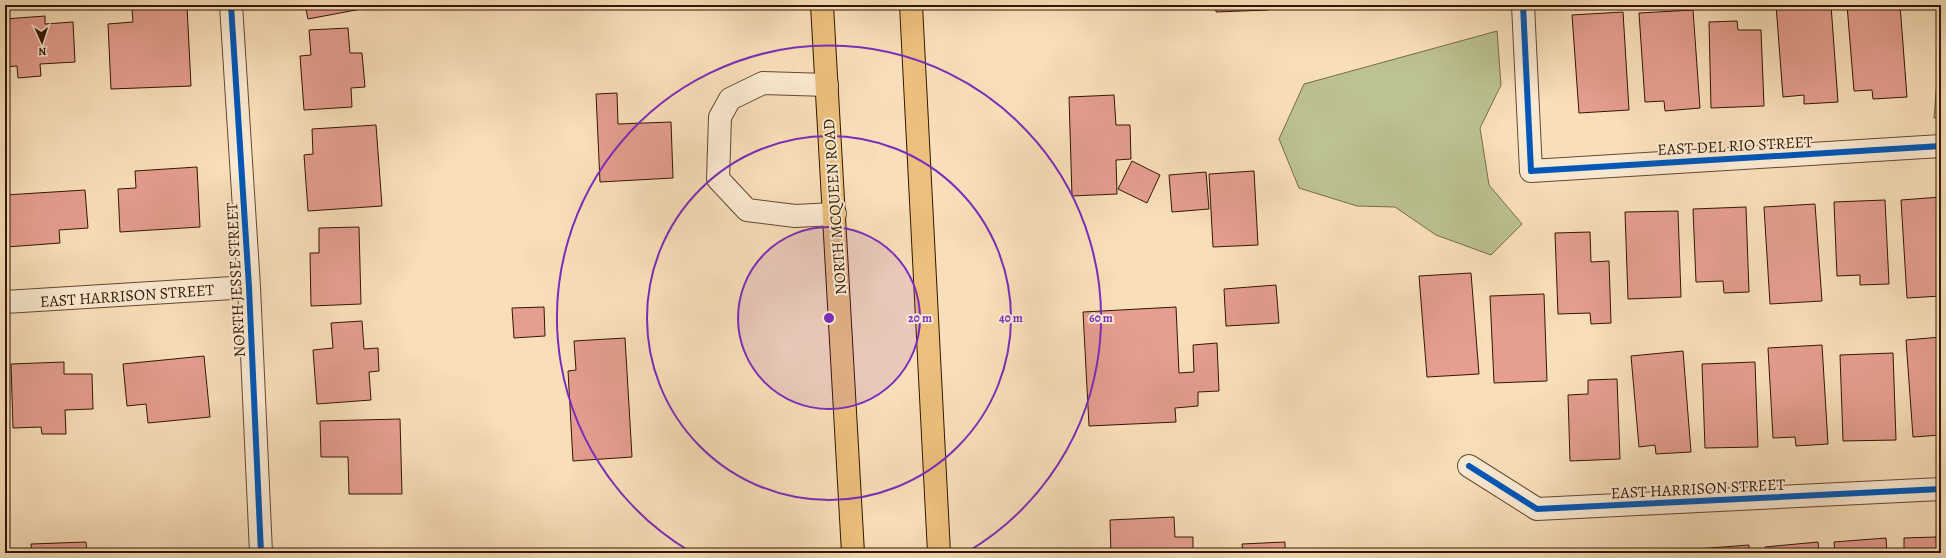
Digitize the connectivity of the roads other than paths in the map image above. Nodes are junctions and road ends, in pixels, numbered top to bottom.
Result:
1 (231, 5) edge
2 (822, 5) edge
3 (911, 5) edge
4 (1523, 5) edge
5 (827, 85) junction
6 (1941, 146) edge
7 (835, 214) junction
8 (249, 287) junction
9 (5, 302) edge
10 (1469, 466) dead end
11 (1941, 489) edge
12 (261, 553) edge
13 (853, 553) edge
14 (938, 553) edge

1 - 8 street, NORTH JESSE STREET
2 - 5 main road, NORTH MCQUEEN ROAD
3 - 14 main road
4 - 6 street, EAST DEL RIO STREET
5 - 7 main road, NORTH MCQUEEN ROAD
5 - 7 street
7 - 13 main road, NORTH MCQUEEN ROAD
8 - 9 street, EAST HARRISON STREET
8 - 12 street, NORTH JESSE STREET
10 - 11 street, EAST HARRISON STREET

